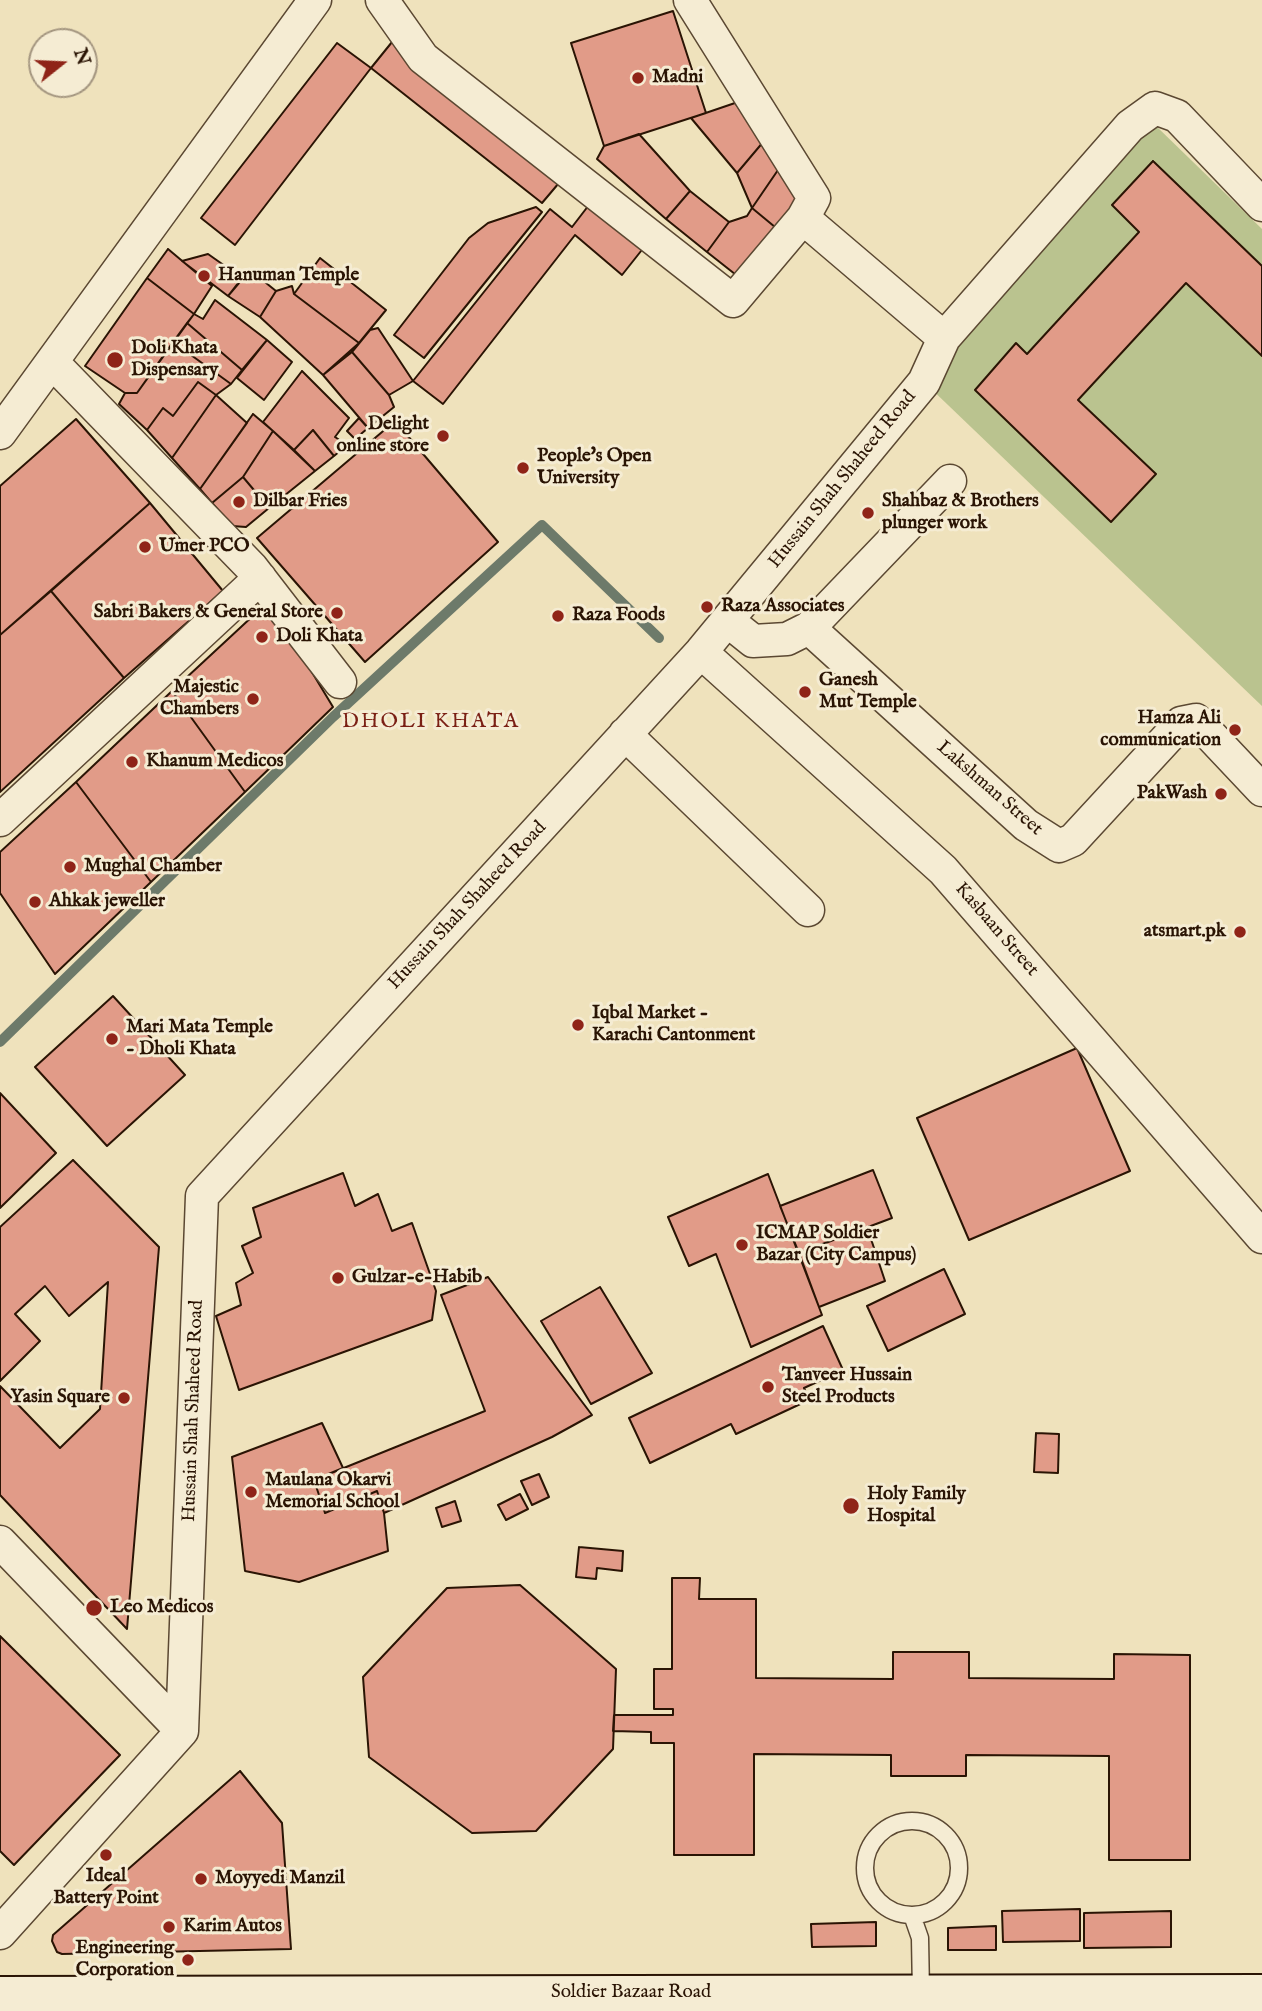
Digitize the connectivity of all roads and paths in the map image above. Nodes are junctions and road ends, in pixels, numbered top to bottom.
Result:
1 (315, 0) edge
2 (382, 0) edge
3 (690, 0) edge
4 (1262, 205) edge
5 (803, 218) junction
6 (944, 338) junction
7 (53, 363) junction
8 (0, 433) edge
9 (950, 481) dead end
10 (260, 578) junction
11 (728, 621) junction
12 (809, 628) junction
13 (701, 652) junction
14 (340, 682) dead end
15 (625, 734) junction
16 (1262, 790) edge
17 (0, 820) edge
18 (808, 910) dead end
19 (1262, 1237) edge
20 (0, 1542) edge
21 (182, 1731) junction
22 (912, 1915) junction
23 (0, 1933) edge
24 (921, 1993) junction
25 (1262, 1994) edge
26 (0, 1996) edge
27 (1040, 2002) edge

1 - 7 street
2 - 5 street
3 - 5 street
4 - 6 street, Hussain Shah Shaheed Road
5 - 6 street
6 - 11 street, Hussain Shah Shaheed Road
7 - 8 street
7 - 10 street
9 - 12 street
10 - 14 street
10 - 17 street
11 - 12 street
11 - 13 street, Hussain Shah Shaheed Road
12 - 16 street, Lakshman Street
13 - 15 street, Hussain Shah Shaheed Road
13 - 19 street, Kasbaan Street
15 - 18 street
15 - 21 street, Hussain Shah Shaheed Road
20 - 21 street
21 - 23 street
22 - 22 lane
22 - 24 lane
24 - 26 main road, Soldier Bazaar Road
24 - 27 main road, Soldier Bazaar Road
25 - 27 main road, Soldier Bazaar Road

